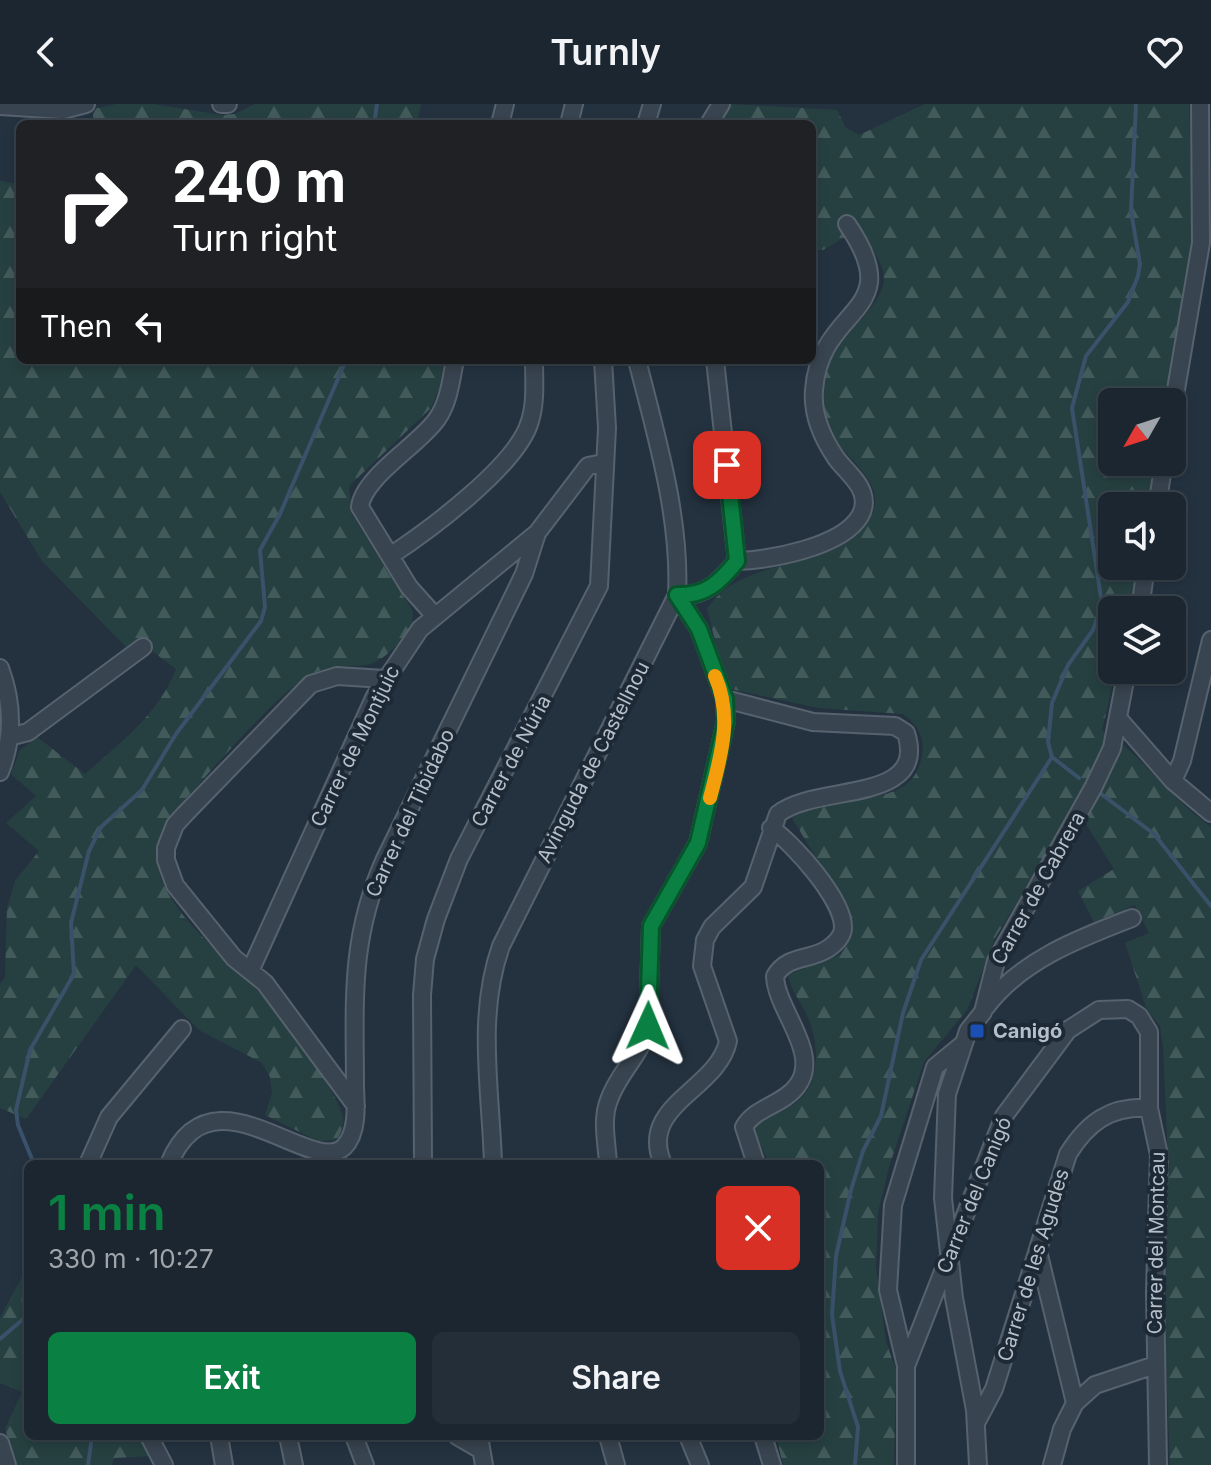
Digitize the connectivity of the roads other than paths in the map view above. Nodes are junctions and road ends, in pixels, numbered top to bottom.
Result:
1 (86, 104) edge
2 (221, 104) edge
3 (228, 104) edge
4 (1200, 104) edge
5 (0, 106) edge
6 (847, 224) dead end
7 (454, 364) edge
8 (534, 364) edge
9 (603, 364) edge
10 (638, 364) edge
11 (715, 364) edge
12 (1176, 388) edge
13 (605, 470) junction
14 (537, 533) junction
15 (390, 556) junction
16 (737, 561) junction
17 (677, 587) junction
18 (434, 615) junction
19 (1211, 640) edge
20 (143, 647) dead end
21 (0, 668) edge
22 (384, 679) junction
23 (1124, 684) edge
24 (725, 699) junction
25 (1118, 718) junction
26 (9, 737) junction
27 (0, 772) edge
28 (1173, 781) junction
29 (1211, 813) edge
30 (771, 828) junction
31 (1132, 918) dead end
32 (251, 969) junction
33 (983, 1012) junction
34 (1145, 1023) joint
35 (182, 1029) dead end
36 (963, 1044) junction
37 (356, 1106) junction
38 (1149, 1108) junction
39 (90, 1160) edge
40 (171, 1160) edge
41 (423, 1160) edge
42 (493, 1160) edge
43 (608, 1160) edge
44 (662, 1160) edge
45 (755, 1160) edge
46 (950, 1248) junction
47 (1038, 1251) junction
48 (1155, 1365) junction
49 (906, 1366) junction
50 (1075, 1403) junction
51 (976, 1423) junction
52 (151, 1440) edge
53 (220, 1440) edge
54 (289, 1440) edge
55 (356, 1440) edge
56 (609, 1440) edge
57 (690, 1440) edge
58 (764, 1440) edge
59 (0, 1443) edge
60 (7, 1465) edge
61 (164, 1465) edge
62 (224, 1465) edge
63 (294, 1465) edge
64 (365, 1465) edge
65 (616, 1465) edge
66 (700, 1465) edge
67 (772, 1465) edge
68 (906, 1465) edge
69 (978, 1465) edge
70 (1052, 1465) edge
71 (1158, 1465) edge

1 - 5 street
2 - 3 street
4 - 12 street
6 - 16 street
7 - 15 street
8 - 15 street
9 - 13 street, Carrer de Núria
10 - 17 street
11 - 16 street
13 - 14 street, Carrer de Montjuic
13 - 41 street, Carrer de Núria
14 - 18 street, Carrer de Montjuic
14 - 37 street, Carrer del Tibidabo
15 - 18 street
16 - 17 street
17 - 24 street
17 - 42 street, Avinguda de Castellnou
18 - 22 street, Carrer de Montjuic
19 - 28 street
20 - 26 street
21 - 26 street
22 - 32 street, Carrer de Montjuic
22 - 32 street
23 - 25 street, Carrer de Cabrera
24 - 30 street
24 - 43 street
25 - 28 street
25 - 33 street, Carrer de Cabrera
26 - 27 street
28 - 29 street
30 - 44 street
30 - 45 street
31 - 33 street
32 - 37 street
33 - 36 street, Carrer de Cabrera
34 - 38 street, Carrer del Montcau
34 - 46 street, Carrer del Canigó
35 - 39 street
36 - 46 street, Carrer de Cabrera
36 - 49 street
37 - 40 street, Carrer del Tibidabo
38 - 47 street, Carrer de les Agudes
38 - 48 street, Carrer del Montcau
46 - 49 street, Carrer del Canigó
46 - 51 street, Carrer de Cabrera
47 - 50 street
47 - 51 street, Carrer de les Agudes
48 - 50 street
48 - 71 street, Carrer del Montcau
49 - 68 street
50 - 70 street
51 - 69 street, Carrer de Cabrera
52 - 61 street
53 - 62 street
54 - 63 street
55 - 64 street
56 - 65 street
57 - 66 street
58 - 67 street
59 - 60 street

